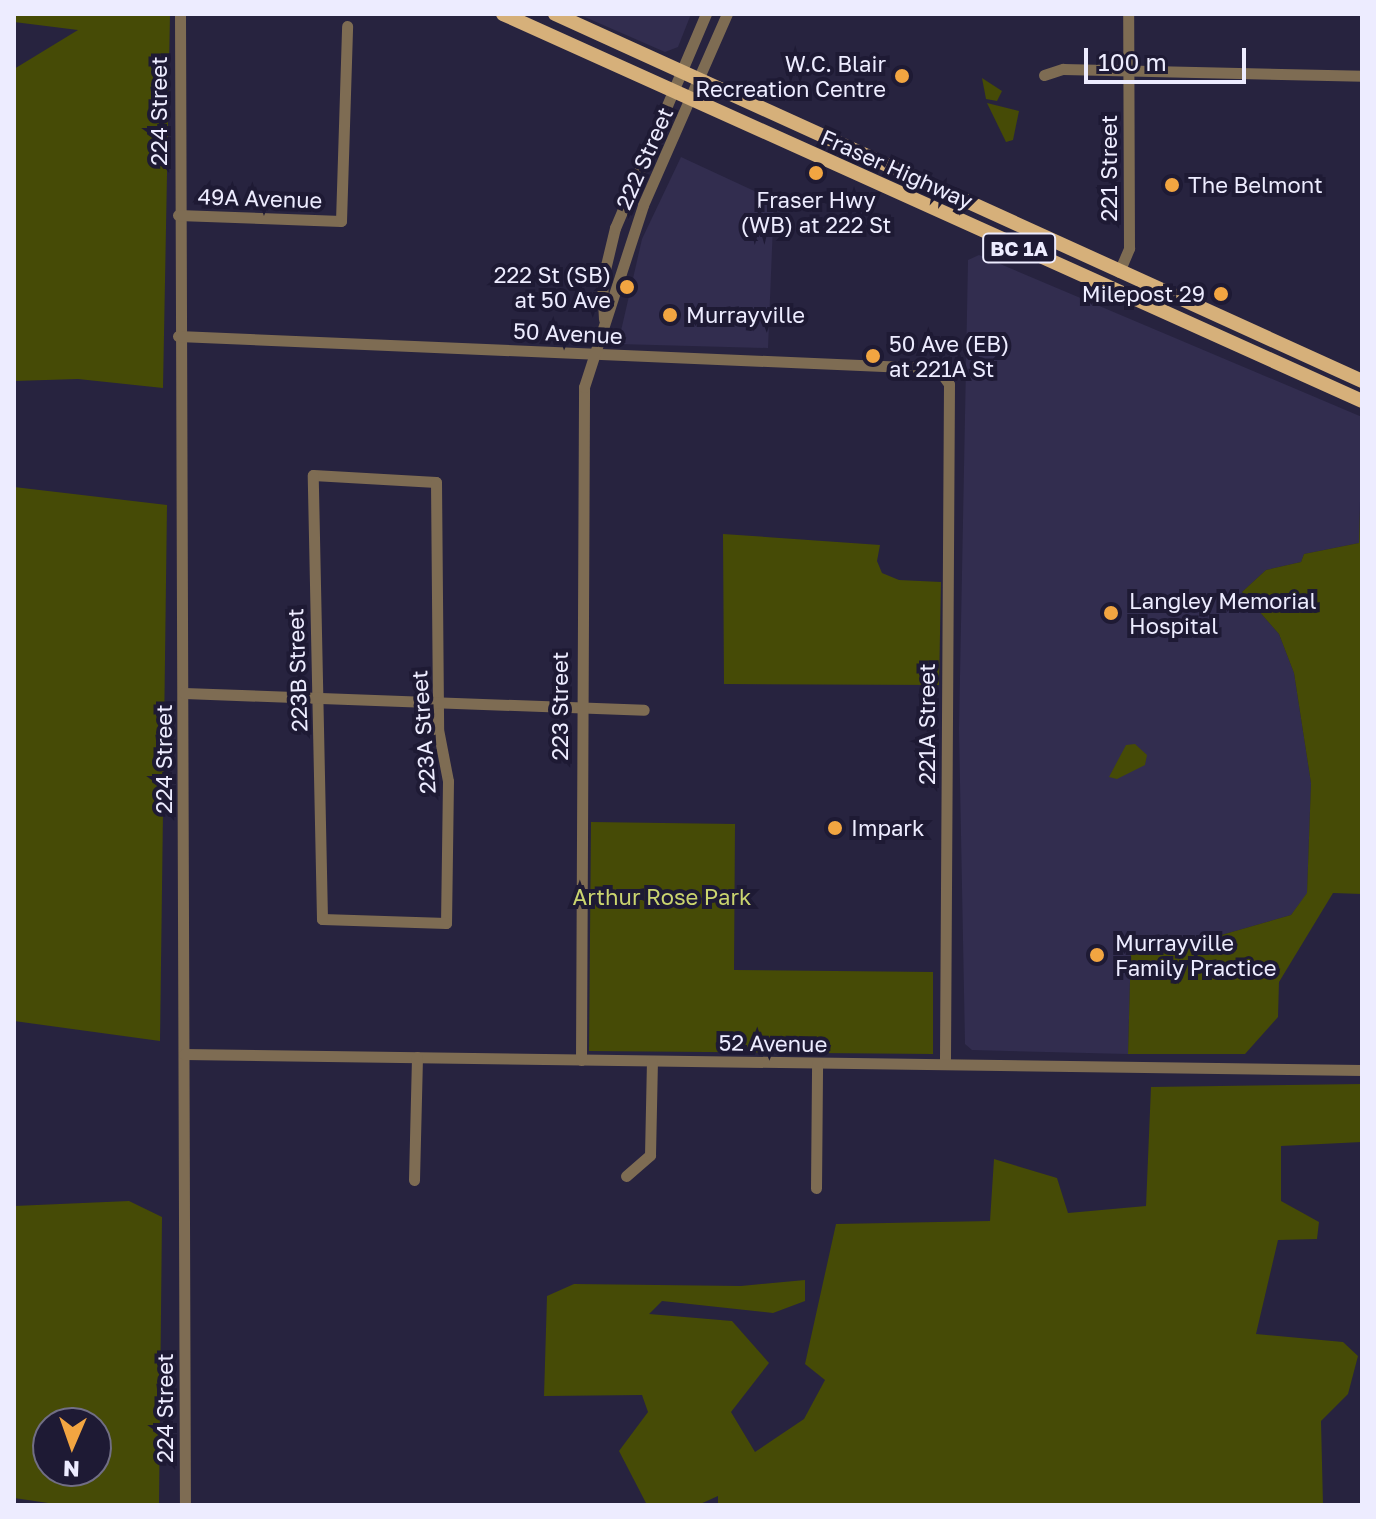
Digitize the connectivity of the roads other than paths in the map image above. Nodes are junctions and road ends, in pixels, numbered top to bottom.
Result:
1 (180, 14) edge
2 (503, 14) edge
3 (555, 14) edge
4 (706, 14) edge
5 (727, 14) edge
6 (1128, 14) edge
7 (347, 26) dead end
8 (1128, 71) junction
9 (681, 75) junction
10 (1044, 75) dead end
11 (1362, 76) edge
12 (698, 82) junction
13 (673, 92) junction
14 (691, 100) junction
15 (178, 215) junction
16 (1119, 272) junction
17 (604, 319) junction
18 (178, 336) junction
19 (594, 354) junction
20 (1362, 381) edge
21 (949, 384) joint
22 (1362, 401) edge
23 (436, 482) joint
24 (184, 693) junction
25 (316, 697) junction
26 (438, 701) junction
27 (580, 709) junction
28 (644, 710) dead end
29 (389, 921) joint
30 (184, 1054) junction
31 (417, 1057) junction
32 (581, 1060) junction
33 (652, 1061) junction
34 (817, 1063) junction
35 (945, 1064) junction
36 (1362, 1070) edge
37 (626, 1176) dead end
38 (414, 1180) dead end
39 (816, 1188) dead end
40 (185, 1505) edge

1 - 15 street, 224 Street
2 - 13 main road, Fraser Highway / BC 1A
3 - 9 main road, Fraser Highway / BC 1A
4 - 9 street, 222 Street
5 - 12 street, 222 Street
6 - 8 street, 221 Street
7 - 15 street, 49A Avenue
8 - 10 street
8 - 11 street
8 - 16 street, 221 Street
9 - 12 main road, Fraser Highway / BC 1A
9 - 13 street, 222 Street
12 - 14 street, 222 Street
12 - 16 main road, Fraser Highway / BC 1A
13 - 14 main road, Fraser Highway / BC 1A
13 - 17 street, 222 Street
14 - 17 street, 222 Street
14 - 22 main road, Fraser Highway / BC 1A
15 - 18 street, 224 Street
16 - 20 main road, Fraser Highway / BC 1A
17 - 19 street, 222 Street
18 - 19 street, 50 Avenue
18 - 24 street, 224 Street
19 - 21 street, 50 Avenue
19 - 27 street, 223 Street
21 - 35 street, 221A Street
23 - 25 street, 223B Street
23 - 26 street, 223A Street
24 - 25 street
24 - 30 street, 224 Street
25 - 26 street
25 - 29 street, 223B Street
26 - 27 street
26 - 29 street, 223A Street
27 - 28 street
27 - 32 street, 223 Street
30 - 31 street, 52 Avenue
30 - 40 street, 224 Street
31 - 32 street, 52 Avenue
31 - 38 street
32 - 33 street, 52 Avenue
33 - 34 street, 52 Avenue
33 - 37 street
34 - 35 street, 52 Avenue
34 - 39 street
35 - 36 street, 52 Avenue

